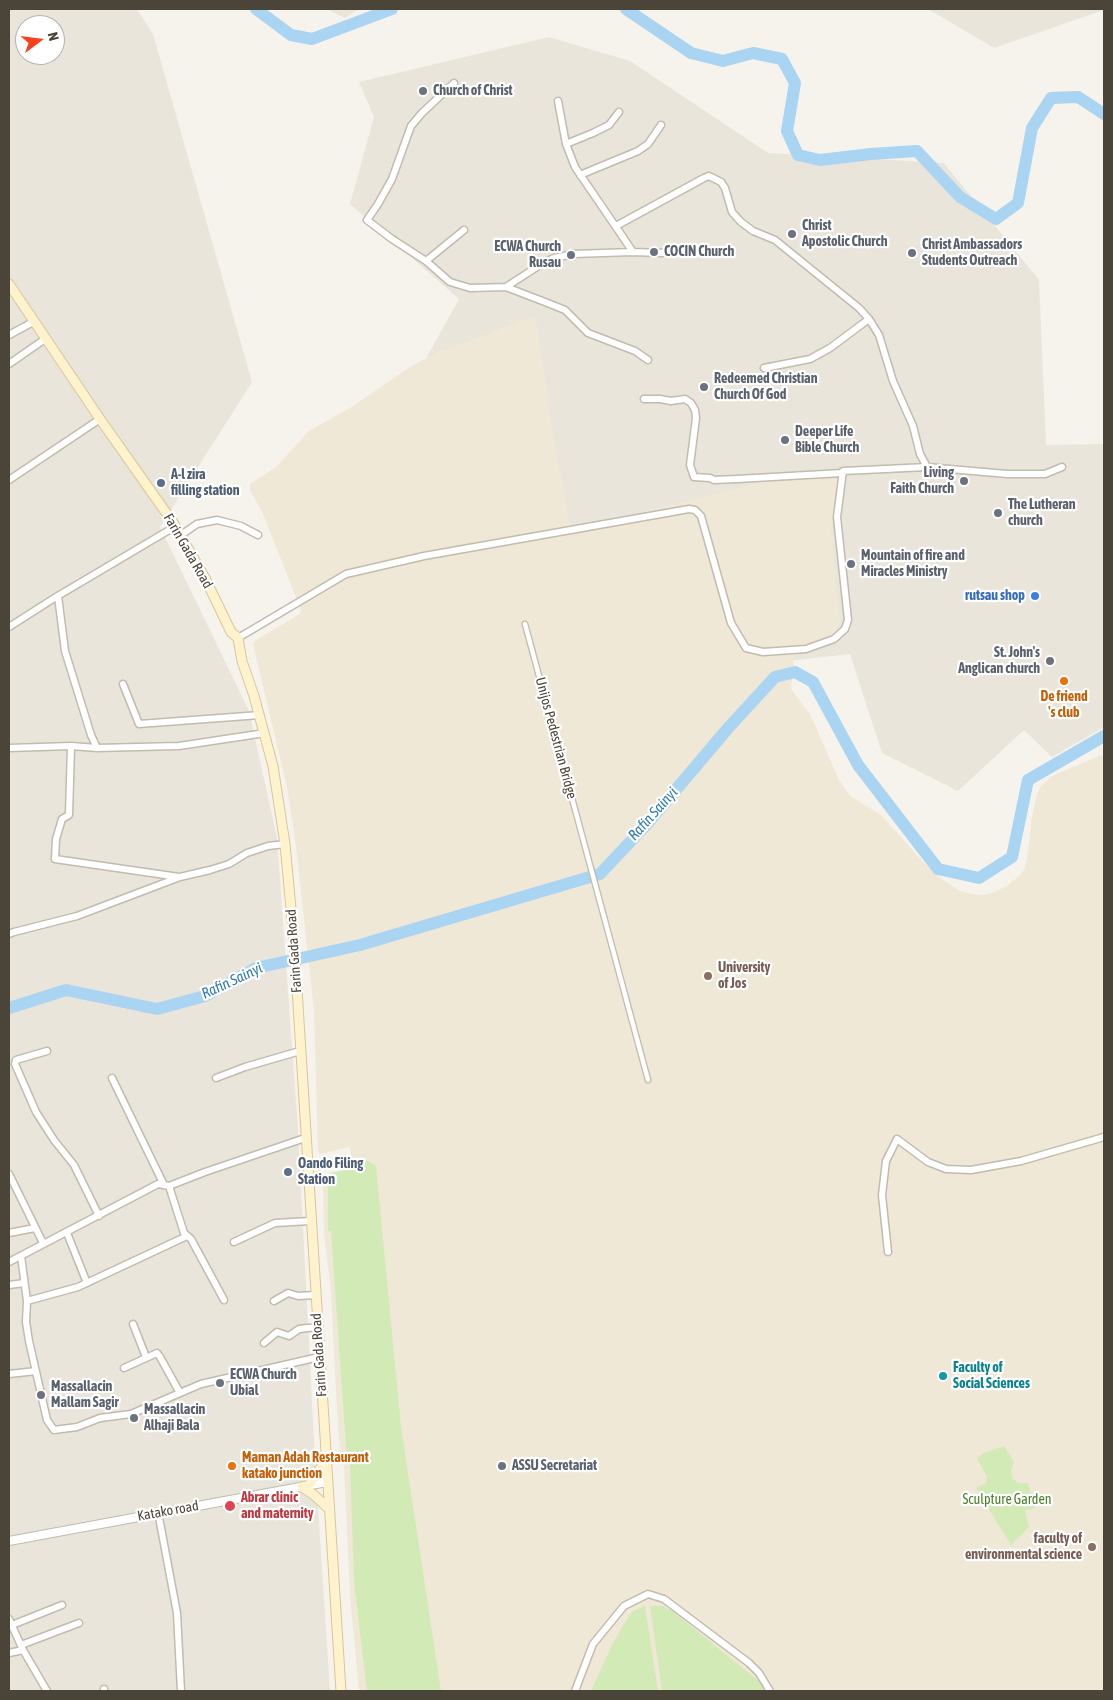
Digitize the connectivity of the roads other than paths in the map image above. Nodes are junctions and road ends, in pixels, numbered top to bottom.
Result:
1 (454, 83) dead end
2 (558, 101) dead end
3 (618, 112) dead end
4 (661, 126) dead end
5 (566, 144) junction
6 (580, 175) junction
7 (616, 226) junction
8 (464, 230) dead end
9 (674, 251) dead end
10 (633, 252) junction
11 (426, 262) junction
12 (506, 287) junction
13 (10, 290) edge
14 (868, 319) junction
15 (34, 322) junction
16 (9, 335) edge
17 (45, 339) junction
18 (648, 360) dead end
19 (9, 364) edge
20 (764, 368) dead end
21 (644, 399) dead end
22 (100, 419) junction
23 (927, 467) junction
24 (1062, 467) dead end
25 (842, 473) junction
26 (9, 480) edge
27 (178, 530) junction
28 (258, 535) dead end
29 (58, 596) junction
30 (525, 624) dead end
31 (9, 627) edge
32 (238, 638) junction
33 (123, 684) dead end
34 (260, 715) junction
35 (265, 733) junction
36 (70, 746) junction
37 (9, 748) edge
38 (97, 748) junction
39 (285, 844) junction
40 (180, 877) junction
41 (9, 934) edge
42 (47, 1051) dead end
43 (300, 1051) junction
44 (112, 1078) dead end
45 (216, 1078) dead end
46 (648, 1080) dead end
47 (1104, 1137) edge
48 (305, 1138) junction
49 (9, 1174) edge
50 (166, 1186) junction
51 (99, 1216) junction
52 (310, 1220) junction
53 (35, 1228) junction
54 (9, 1233) edge
55 (67, 1233) junction
56 (187, 1236) junction
57 (234, 1242) dead end
58 (43, 1243) junction
59 (888, 1252) dead end
60 (21, 1256) junction
61 (9, 1262) edge
62 (24, 1283) junction
63 (87, 1283) junction
64 (9, 1285) edge
65 (315, 1295) junction
66 (224, 1300) dead end
67 (26, 1301) junction
68 (274, 1301) dead end
69 (133, 1324) dead end
70 (317, 1327) junction
71 (264, 1343) dead end
72 (146, 1357) junction
73 (319, 1357) junction
74 (124, 1368) dead end
75 (36, 1371) junction
76 (9, 1374) edge
77 (180, 1392) junction
78 (326, 1460) junction
79 (327, 1482) junction
80 (305, 1487) junction
81 (329, 1509) junction
82 (158, 1512) junction
83 (9, 1542) edge
84 (62, 1605) dead end
85 (10, 1622) edge
86 (78, 1623) dead end
87 (22, 1648) junction
88 (9, 1653) edge
89 (47, 1691) edge
90 (182, 1691) edge
91 (341, 1691) edge
92 (575, 1691) edge
93 (770, 1691) edge

1 - 11 street
2 - 5 street
3 - 5 street
4 - 6 street
5 - 6 street
6 - 7 street
7 - 10 street
7 - 14 street
8 - 11 street
9 - 10 street
10 - 12 street
11 - 12 street
12 - 18 street
13 - 15 main road, Farin Gada Road
14 - 20 street
14 - 23 street
15 - 16 street
15 - 17 main road, Farin Gada Road
17 - 19 street
17 - 22 main road, Farin Gada Road
21 - 25 street
22 - 26 street
22 - 27 main road, Farin Gada Road
23 - 24 street
23 - 25 street
25 - 32 street
27 - 28 street
27 - 29 street
27 - 32 main road, Farin Gada Road
29 - 31 street
29 - 38 street
30 - 46 street, Unijos Pedestrian Bridge
32 - 34 main road, Farin Gada Road
33 - 34 street
34 - 35 main road, Farin Gada Road
35 - 38 street
35 - 39 main road, Farin Gada Road
36 - 37 street
36 - 38 street
36 - 40 street
39 - 40 street
39 - 43 main road, Farin Gada Road
40 - 41 street
42 - 51 street
43 - 45 street
43 - 48 main road, Farin Gada Road
44 - 50 street
47 - 59 street
48 - 50 street
48 - 52 main road, Farin Gada Road
49 - 53 street
50 - 51 street
50 - 56 street
51 - 55 street
52 - 57 street
52 - 65 main road, Farin Gada Road
53 - 54 street
53 - 58 street
55 - 58 street
55 - 63 street
56 - 63 street
56 - 66 street
58 - 60 street
60 - 61 street
60 - 62 street
62 - 64 street
62 - 67 street
63 - 67 street
65 - 68 street
65 - 70 main road, Farin Gada Road
67 - 75 street
69 - 72 street
70 - 71 street
70 - 73 main road, Farin Gada Road
72 - 74 street
72 - 77 street
73 - 77 street
73 - 78 main road, Farin Gada Road
75 - 76 street
75 - 77 street
78 - 79 main road, Farin Gada Road
78 - 80 main road
79 - 80 street, Katako road
79 - 81 main road, Farin Gada Road
80 - 81 main road
80 - 82 street, Katako road
81 - 91 main road, Farin Gada Road
82 - 83 street, Katako road
82 - 90 street
84 - 85 street
85 - 87 street
86 - 87 street
87 - 88 street
87 - 89 street
92 - 93 street

